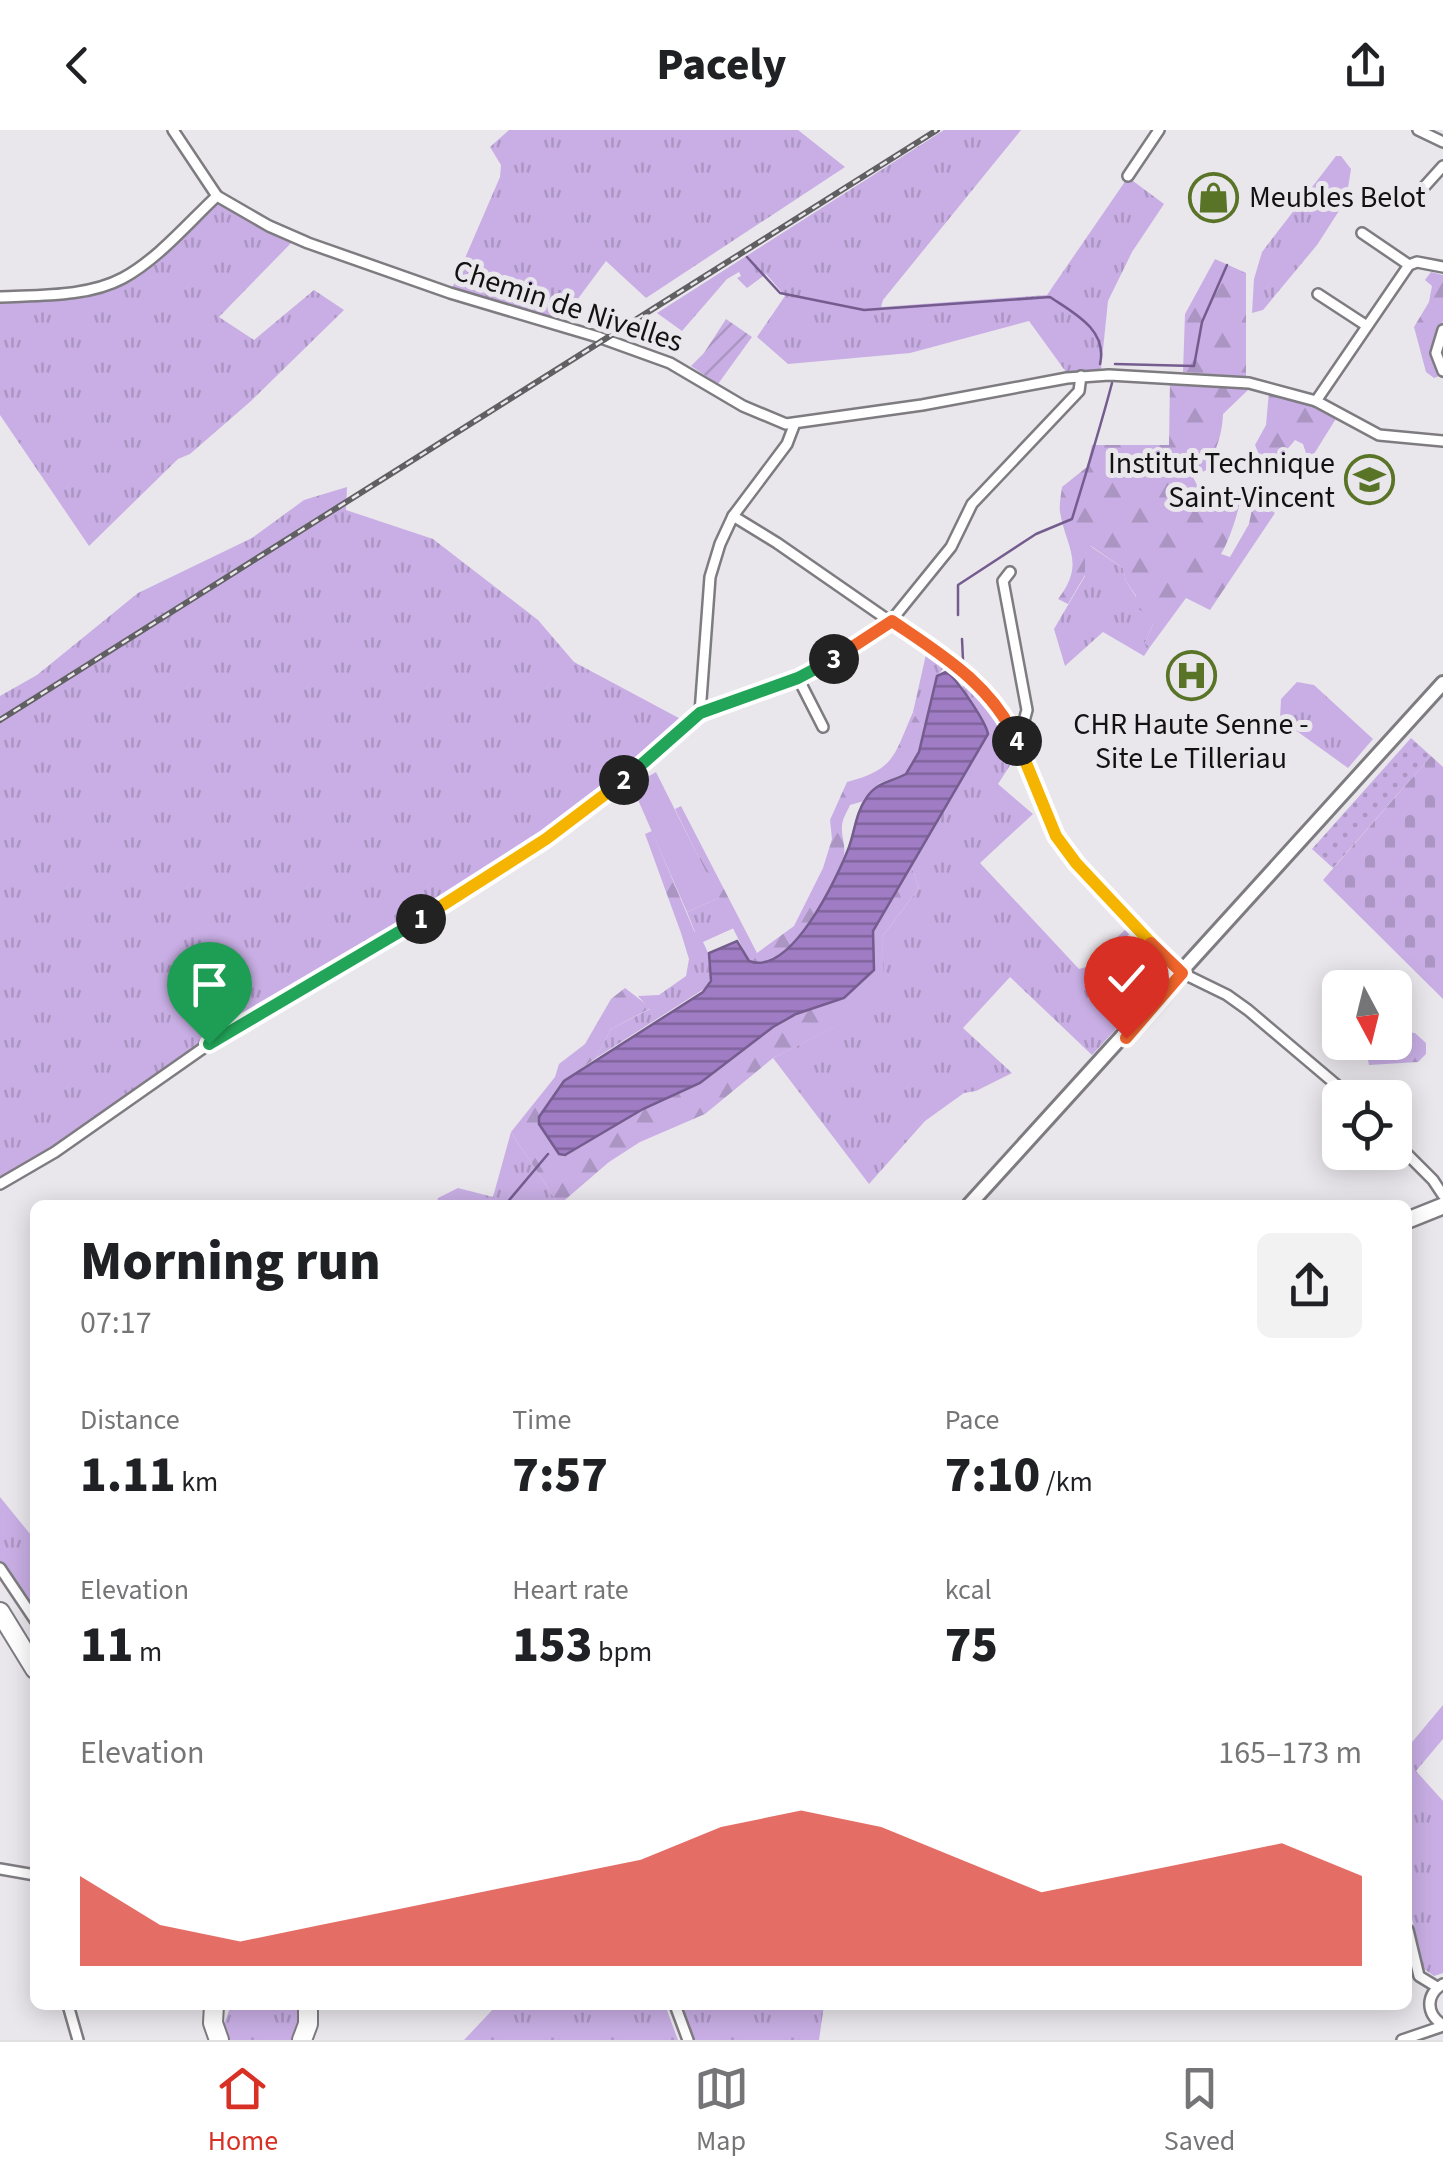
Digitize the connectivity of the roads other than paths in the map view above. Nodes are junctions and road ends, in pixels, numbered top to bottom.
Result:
1 (174, 130) edge
2 (1159, 130) edge
3 (1418, 130) edge
4 (1443, 142) edge
5 (1443, 166) edge
6 (1128, 176) dead end
7 (1425, 186) dead end
8 (217, 196) junction
9 (1362, 233) dead end
10 (1409, 266) junction
11 (1443, 267) edge
12 (1318, 294) dead end
13 (0, 297) edge
14 (1367, 326) junction
15 (1443, 330) edge
16 (1443, 371) edge
17 (1081, 376) junction
18 (1316, 401) junction
19 (796, 424) junction
20 (1443, 442) edge
21 (733, 516) junction
22 (1010, 572) dead end
23 (892, 621) junction
24 (798, 678) junction
25 (1443, 684) edge
26 (700, 713) junction
27 (823, 726) dead end
28 (1018, 743) junction
29 (1182, 973) junction
30 (1161, 994) junction
31 (1331, 1080) edge
32 (1412, 1159) edge
33 (0, 1184) edge
34 (1443, 1196) edge
35 (973, 1200) edge
36 (981, 1200) edge
37 (1443, 1206) edge
38 (1412, 1208) edge
39 (1412, 1218) edge
40 (0, 1568) edge
41 (0, 1612) edge
42 (30, 1613) edge
43 (30, 1661) edge
44 (0, 1869) edge
45 (30, 1874) edge
46 (1412, 1947) edge
47 (1440, 1986) edge
48 (69, 2010) edge
49 (214, 2010) edge
50 (677, 2010) edge
51 (1432, 2014) junction
52 (1443, 2025) edge
53 (1416, 2036) junction
54 (216, 2038) edge
55 (78, 2040) edge
56 (688, 2040) edge
57 (1402, 2040) edge

1 - 8 street
2 - 6 street
3 - 4 street
5 - 7 street
8 - 13 street
8 - 19 street, Chemin de Nivelles
9 - 10 street
10 - 11 street
10 - 14 street
12 - 14 street
14 - 18 street
15 - 16 street
17 - 18 street, Chemin de Nivelles
17 - 19 street, Chemin de Nivelles
17 - 23 street
18 - 20 street, Chemin de Nivelles
19 - 21 street
21 - 23 street
21 - 26 street
22 - 28 street
23 - 24 street
23 - 28 street
24 - 26 street
24 - 27 street
25 - 29 street
26 - 33 street
28 - 29 street
29 - 30 street
29 - 31 street
30 - 35 street
30 - 36 street
32 - 34 street
34 - 38 main road
37 - 39 main road
40 - 42 street
41 - 43 highway
44 - 45 street
46 - 47 street
47 - 51 street
48 - 55 street
49 - 54 highway
50 - 56 street
51 - 52 street
51 - 53 street
52 - 53 street
53 - 57 street

